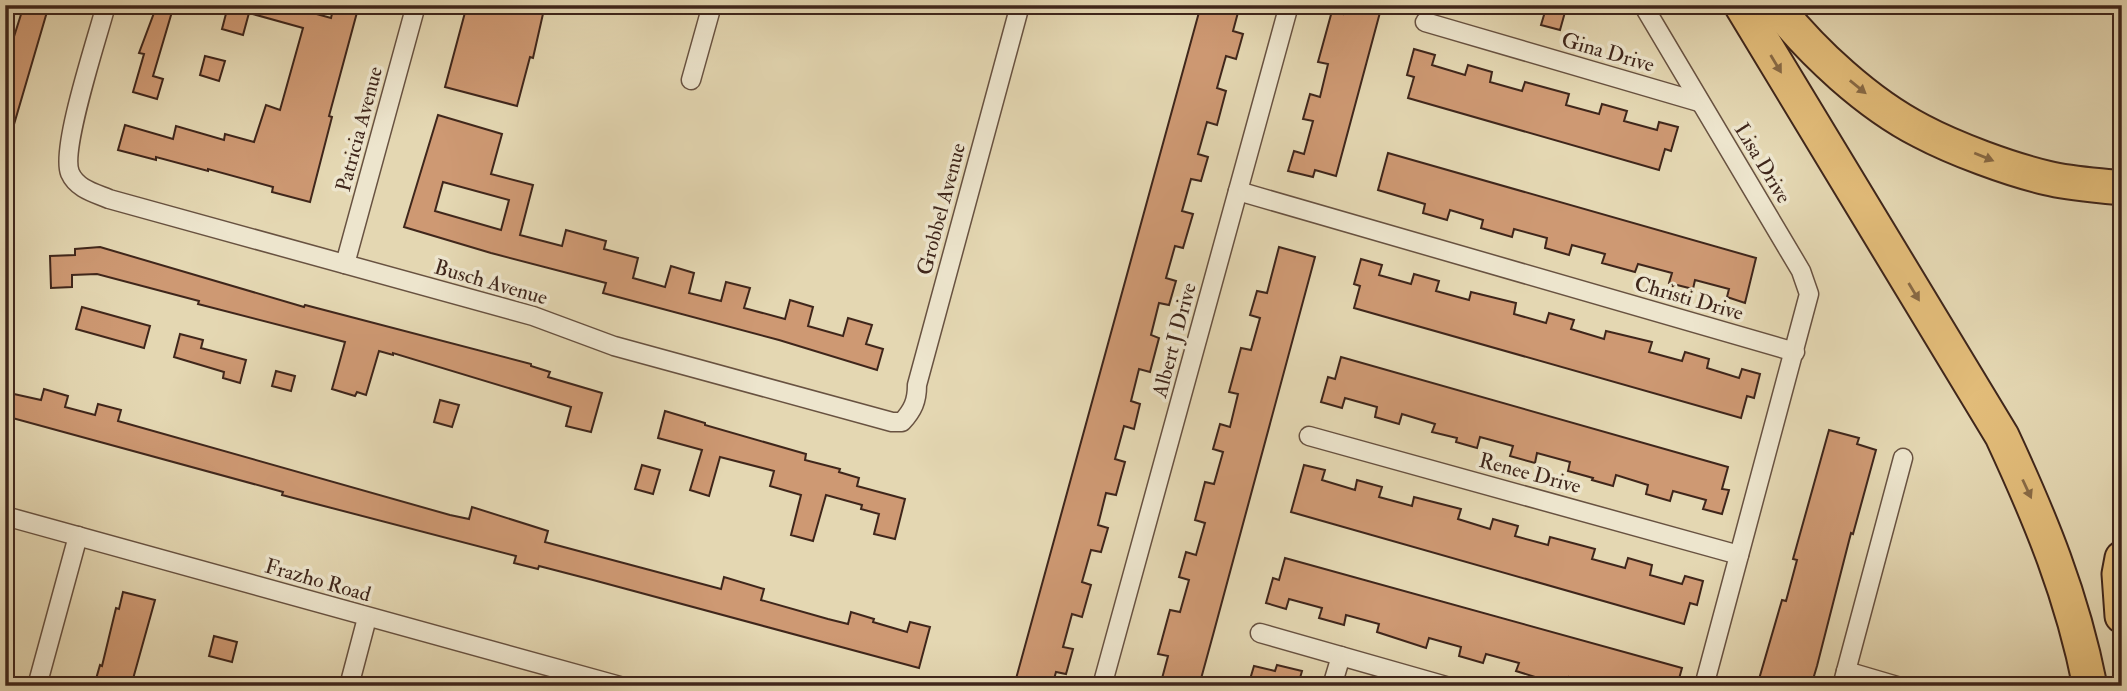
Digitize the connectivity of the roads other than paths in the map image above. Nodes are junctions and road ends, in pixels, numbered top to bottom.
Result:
1 (106, 5) edge
2 (416, 5) edge
3 (712, 5) edge
4 (1020, 5) edge
5 (1289, 5) edge
6 (1643, 5) edge
7 (1741, 5) edge
8 (1775, 5) edge
9 (1425, 22) dead end
10 (691, 80) dead end
11 (1699, 102) junction
12 (2122, 188) edge
13 (1238, 191) junction
14 (345, 264) junction
15 (1795, 352) junction
16 (902, 422) joint
17 (1309, 436) dead end
18 (1903, 458) dead end
19 (5, 516) edge
20 (78, 536) junction
21 (1739, 555) junction
22 (2122, 558) edge
23 (2122, 615) edge
24 (367, 618) junction
25 (1260, 633) dead end
26 (1341, 656) junction
27 (1844, 678) edge
28 (37, 686) edge
29 (349, 686) edge
30 (620, 686) edge
31 (1102, 686) edge
32 (1332, 686) edge
33 (1446, 686) edge
34 (1704, 686) edge
35 (1897, 686) edge
36 (2090, 686) edge

1 - 14 street, Busch Avenue
2 - 14 street, Patricia Avenue
3 - 10 street
4 - 16 street, Grobbel Avenue
5 - 13 street, Albert J Drive
6 - 11 street, Lisa Drive
7 -> 36 highway
8 -> 12 highway
9 - 11 street, Gina Drive
11 - 15 street, Lisa Drive
13 - 15 street, Christi Drive
13 - 31 street, Albert J Drive
14 - 16 street, Busch Avenue
15 - 21 street
17 - 21 street, Renee Drive
18 - 27 street
19 - 20 street, Frazho Road
20 - 24 street, Frazho Road
20 - 28 street
21 - 34 street
22 - 23 highway
24 - 29 street
24 - 30 street, Frazho Road
25 - 26 street
26 - 32 street
26 - 33 street
27 - 35 street

